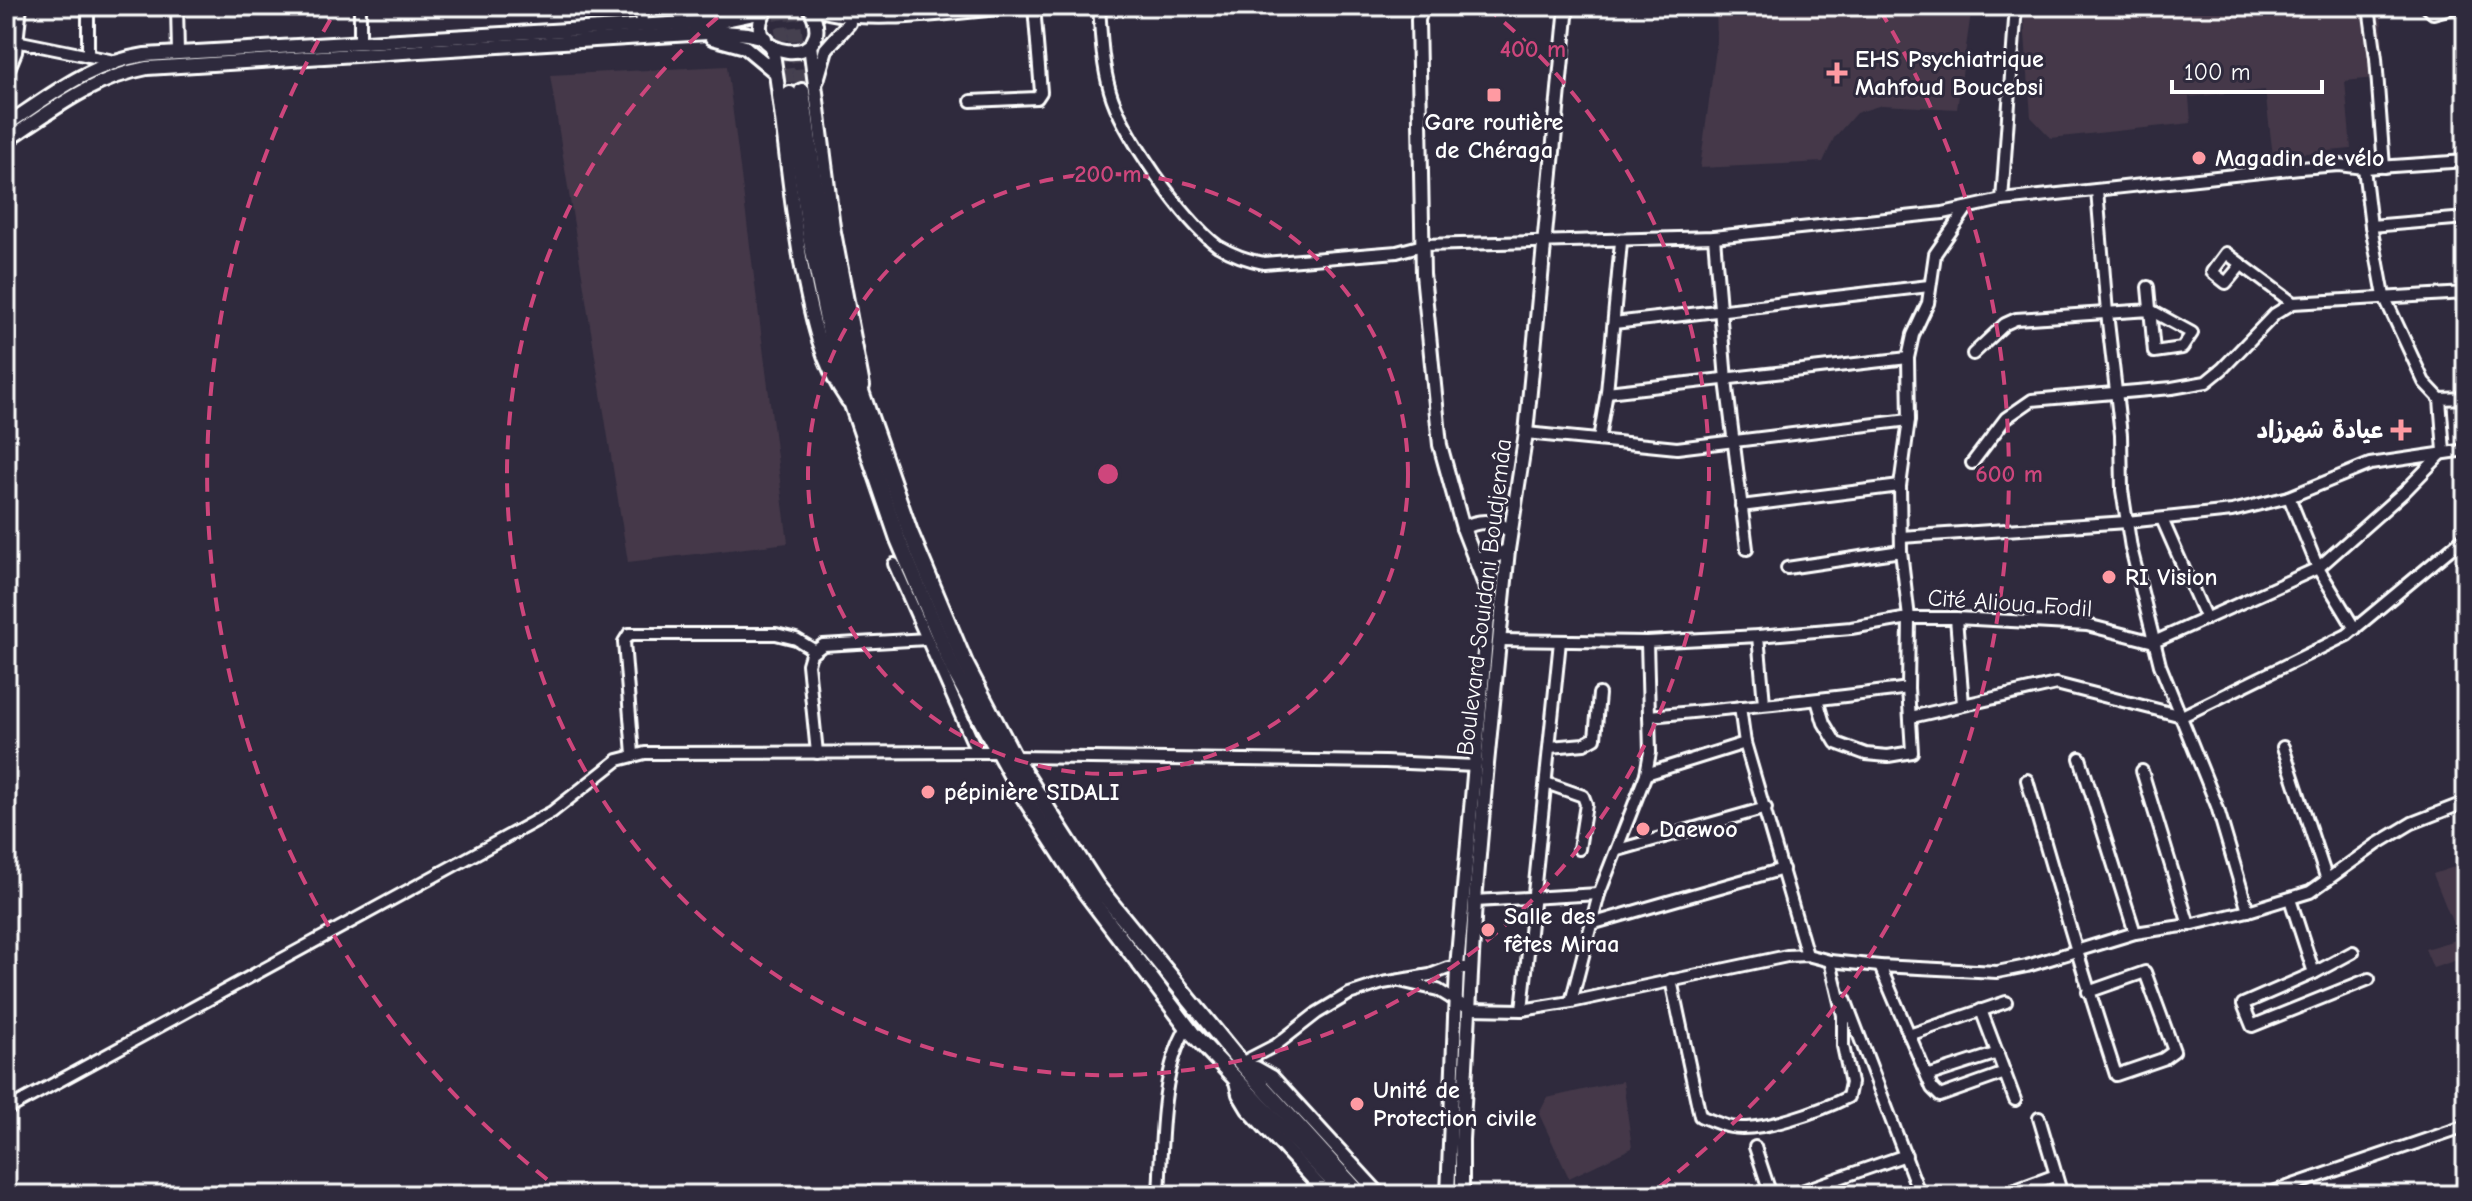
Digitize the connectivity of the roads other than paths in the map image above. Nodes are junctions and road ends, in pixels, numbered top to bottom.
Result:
1 (21, 6) edge
2 (88, 6) edge
3 (177, 6) edge
4 (360, 6) edge
5 (641, 6) edge
6 (810, 6) edge
7 (835, 6) edge
8 (1018, 6) edge
9 (1034, 6) edge
10 (1099, 6) edge
11 (1422, 6) edge
12 (1567, 6) edge
13 (2016, 6) edge
14 (2426, 6) edge
15 (2459, 6) edge
16 (2369, 7) edge
17 (766, 8) edge
18 (849, 19) junction
19 (642, 25) junction
20 (685, 35) junction
21 (6, 39) edge
22 (18, 42) junction
23 (360, 42) junction
24 (812, 42) junction
25 (768, 43) junction
26 (178, 53) junction
27 (88, 56) junction
28 (114, 61) junction
29 (776, 73) junction
30 (118, 75) junction
31 (6, 76) edge
32 (803, 90) junction
33 (971, 101) dead end
34 (6, 125) edge
35 (6, 141) edge
36 (2466, 161) edge
37 (2384, 167) junction
38 (2364, 168) junction
39 (2097, 190) junction
40 (2002, 200) junction
41 (1967, 208) junction
42 (2466, 218) edge
43 (2371, 226) junction
44 (1714, 237) junction
45 (1621, 242) junction
46 (1544, 243) junction
47 (1423, 245) junction
48 (2241, 265) dead end
49 (1929, 286) junction
50 (2148, 287) dead end
51 (2466, 293) edge
52 (2384, 296) junction
53 (2293, 303) junction
54 (2150, 310) junction
55 (1719, 312) junction
56 (2107, 313) junction
57 (1614, 323) junction
58 (1973, 354) dead end
59 (1908, 358) junction
60 (1726, 380) junction
61 (1607, 392) junction
62 (2117, 393) junction
63 (2466, 398) edge
64 (2440, 399) junction
65 (857, 403) junction
66 (1909, 420) junction
67 (1526, 433) junction
68 (1599, 439) junction
69 (1733, 443) junction
70 (2466, 450) edge
71 (2444, 451) junction
72 (1972, 463) dead end
73 (1900, 486) junction
74 (2289, 497) junction
75 (1741, 506) junction
76 (2162, 519) junction
77 (2127, 522) junction
78 (1463, 528) junction
79 (1510, 531) junction
80 (2466, 536) edge
81 (1901, 537) junction
82 (1747, 549) dead end
83 (1508, 550) junction
84 (1901, 551) junction
85 (1474, 558) junction
86 (894, 564) dead end
87 (1787, 568) dead end
88 (2318, 568) junction
89 (1909, 618) junction
90 (1956, 618) junction
91 (2206, 619) junction
92 (2355, 629) junction
93 (1758, 636) junction
94 (927, 639) junction
95 (1499, 640) junction
96 (1560, 641) junction
97 (1647, 642) junction
98 (2154, 642) junction
99 (814, 650) junction
100 (1908, 688) junction
101 (1599, 694) dead end
102 (1817, 700) junction
103 (1764, 703) junction
104 (1963, 704) junction
105 (1740, 707) junction
106 (1649, 716) junction
107 (2182, 716) junction
108 (1911, 717) junction
109 (1745, 743) junction
110 (1550, 747) junction
111 (2283, 747) dead end
112 (977, 752) junction
113 (997, 752) junction
114 (817, 753) junction
115 (633, 754) junction
116 (1014, 757) junction
117 (2080, 758) dead end
118 (1475, 766) junction
119 (2142, 771) dead end
120 (1646, 774) junction
121 (2027, 780) dead end
122 (1546, 783) junction
123 (2466, 802) edge
124 (1766, 808) junction
125 (1579, 849) dead end
126 (1618, 850) junction
127 (1783, 869) junction
128 (2327, 880) junction
129 (1599, 894) junction
130 (2290, 899) junction
131 (1535, 900) junction
132 (1475, 901) junction
133 (2248, 911) junction
134 (1591, 924) junction
135 (2189, 925) junction
136 (2135, 933) junction
137 (2075, 950) junction
138 (2353, 952) dead end
139 (1807, 955) junction
140 (1830, 961) junction
141 (1880, 966) junction
142 (1457, 967) junction
143 (1471, 968) junction
144 (2314, 973) junction
145 (2369, 979) dead end
146 (1671, 980) junction
147 (1400, 981) junction
148 (2088, 992) junction
149 (1456, 1000) junction
150 (1571, 1002) junction
151 (2006, 1002) dead end
152 (1469, 1009) junction
153 (1522, 1010) junction
154 (1981, 1010) junction
155 (1187, 1027) junction
156 (1909, 1035) junction
157 (1998, 1053) junction
158 (1240, 1069) junction
159 (2005, 1073) junction
160 (1927, 1076) junction
161 (2015, 1100) dead end
162 (6, 1110) edge
163 (2039, 1118) dead end
164 (2466, 1126) edge
165 (1755, 1147) dead end
166 (1906, 1155) junction
167 (2056, 1175) junction
168 (1159, 1195) edge
169 (1328, 1195) edge
170 (1346, 1195) edge
171 (1361, 1195) edge
172 (1380, 1195) edge
173 (1448, 1195) edge
174 (1462, 1195) edge
175 (1771, 1195) edge
176 (1790, 1195) edge
177 (1920, 1195) edge
178 (2002, 1195) edge
179 (2062, 1195) edge
180 (2264, 1195) edge

1 - 22 street
2 - 27 street
3 - 26 street
4 - 23 street
5 - 19 street
6 - 18 main road
6 - 24 main road
7 - 18 main road
8 - 18 main road
9 - 33 street
10 - 47 street
11 - 47 main road
12 - 46 main road, Boulevard Souidani Boudjemâa
13 - 40 street
14 - 15 street
16 - 37 street
17 - 19 main road
17 - 25 main road
18 - 24 main road
18 - 32 main road
19 - 23 main road
20 - 25 main road
20 - 29 main road
20 - 30 main road
21 - 22 street
22 - 27 street
22 - 31 street
23 - 26 main road
24 - 25 main road
24 - 32 main road
25 - 29 main road
26 - 28 main road
27 - 28 street
28 - 30 street
28 - 34 main road
29 - 65 main road
30 - 35 main road
32 - 65 highway
36 - 37 street
37 - 38 street
38 - 39 street
38 - 43 street
39 - 40 street
39 - 56 street
40 - 41 street
41 - 44 street
41 - 49 street
42 - 43 street
43 - 52 street
44 - 45 street
44 - 55 street
45 - 46 street
45 - 57 street
46 - 47 street
46 - 67 main road, Boulevard Souidani Boudjemâa
47 - 78 main road
48 - 53 street
49 - 55 street
49 - 59 street
50 - 54 street
51 - 52 street
52 - 53 street
52 - 64 street
53 - 62 street
54 - 54 street
54 - 56 street
55 - 57 street
55 - 60 street
56 - 58 street
56 - 62 street
57 - 61 street
59 - 60 street
59 - 66 street
60 - 61 street
60 - 69 street
61 - 68 street
62 - 72 street
62 - 77 street
63 - 64 street
64 - 71 street
65 - 113 highway
65 - 116 highway
66 - 69 street
66 - 73 street
67 - 68 street
67 - 79 main road, Boulevard Souidani Boudjemâa
68 - 69 street
69 - 75 street
70 - 71 street
71 - 74 street
71 - 88 street
73 - 75 street
73 - 81 street
74 - 76 street
74 - 88 street
75 - 82 street
76 - 77 street
76 - 91 street
77 - 81 street
77 - 98 street
78 - 79 main road
78 - 85 main road
79 - 83 main road, Boulevard Souidani Boudjemâa
80 - 92 street
81 - 84 street
83 - 85 main road
83 - 95 main road, Boulevard Souidani Boudjemâa
84 - 87 street
84 - 89 street
85 - 118 main road, Boulevard Souidani Boudjemâa
86 - 94 street
88 - 91 street
88 - 92 street
89 - 90 street, Cité Alioua Fodil
89 - 93 street, Cité Alioua Fodil
89 - 100 street
90 - 98 street, Cité Alioua Fodil
90 - 104 street
91 - 98 street
92 - 107 street
93 - 97 street, Cité Alioua Fodil
93 - 103 street
94 - 99 street
94 - 112 street
95 - 96 street, Cité Alioua Fodil
95 - 132 main road, Boulevard Souidani Boudjemâa
96 - 97 street, Cité Alioua Fodil
96 - 110 street
97 - 106 street
98 - 107 street
99 - 114 street
99 - 115 street
100 - 102 street
100 - 108 street
101 - 110 street
102 - 103 street
102 - 108 street
103 - 105 street
104 - 107 street
104 - 108 street
105 - 106 street
105 - 109 street
106 - 120 street
107 - 133 street
109 - 120 street
109 - 124 street
110 - 122 street
111 - 128 street
112 - 113 street
112 - 114 street
113 - 155 highway
114 - 115 street
115 - 162 street
116 - 118 street
116 - 158 highway
117 - 136 street
118 - 142 main road, Boulevard Souidani Boudjemâa
119 - 135 street
120 - 126 street
121 - 137 street
122 - 125 street
122 - 131 street
123 - 128 street
124 - 126 street
124 - 127 street
126 - 129 street
127 - 134 street
127 - 139 street
128 - 130 street
129 - 131 street
129 - 134 street
130 - 133 street
130 - 144 street
131 - 132 street
131 - 153 street
132 - 143 main road, Boulevard Souidani Boudjemâa
133 - 135 street
134 - 150 street
135 - 136 street
136 - 137 street
137 - 141 street
137 - 148 street
138 - 144 street
139 - 140 street
139 - 146 street
140 - 141 street
140 - 146 street
140 - 166 street
141 - 156 street
142 - 143 street
142 - 147 street
142 - 149 main road, Boulevard Souidani Boudjemâa
143 - 152 main road, Boulevard Souidani Boudjemâa
144 - 145 street
146 - 150 street
147 - 149 street
147 - 158 street
148 - 148 street
149 - 152 street
149 - 173 main road, Boulevard Souidani Boudjemâa
150 - 153 street
151 - 154 street
152 - 153 street
152 - 174 main road, Boulevard Souidani Boudjemâa
154 - 156 street
154 - 157 street
155 - 158 highway
155 - 168 street
156 - 160 street
157 - 159 street
157 - 160 street
158 - 169 main road
158 - 170 highway
158 - 171 highway
158 - 172 main road
159 - 160 street
159 - 161 street
163 - 167 street
164 - 180 street
165 - 175 street
166 - 176 street
166 - 177 street
167 - 178 street
167 - 179 street

